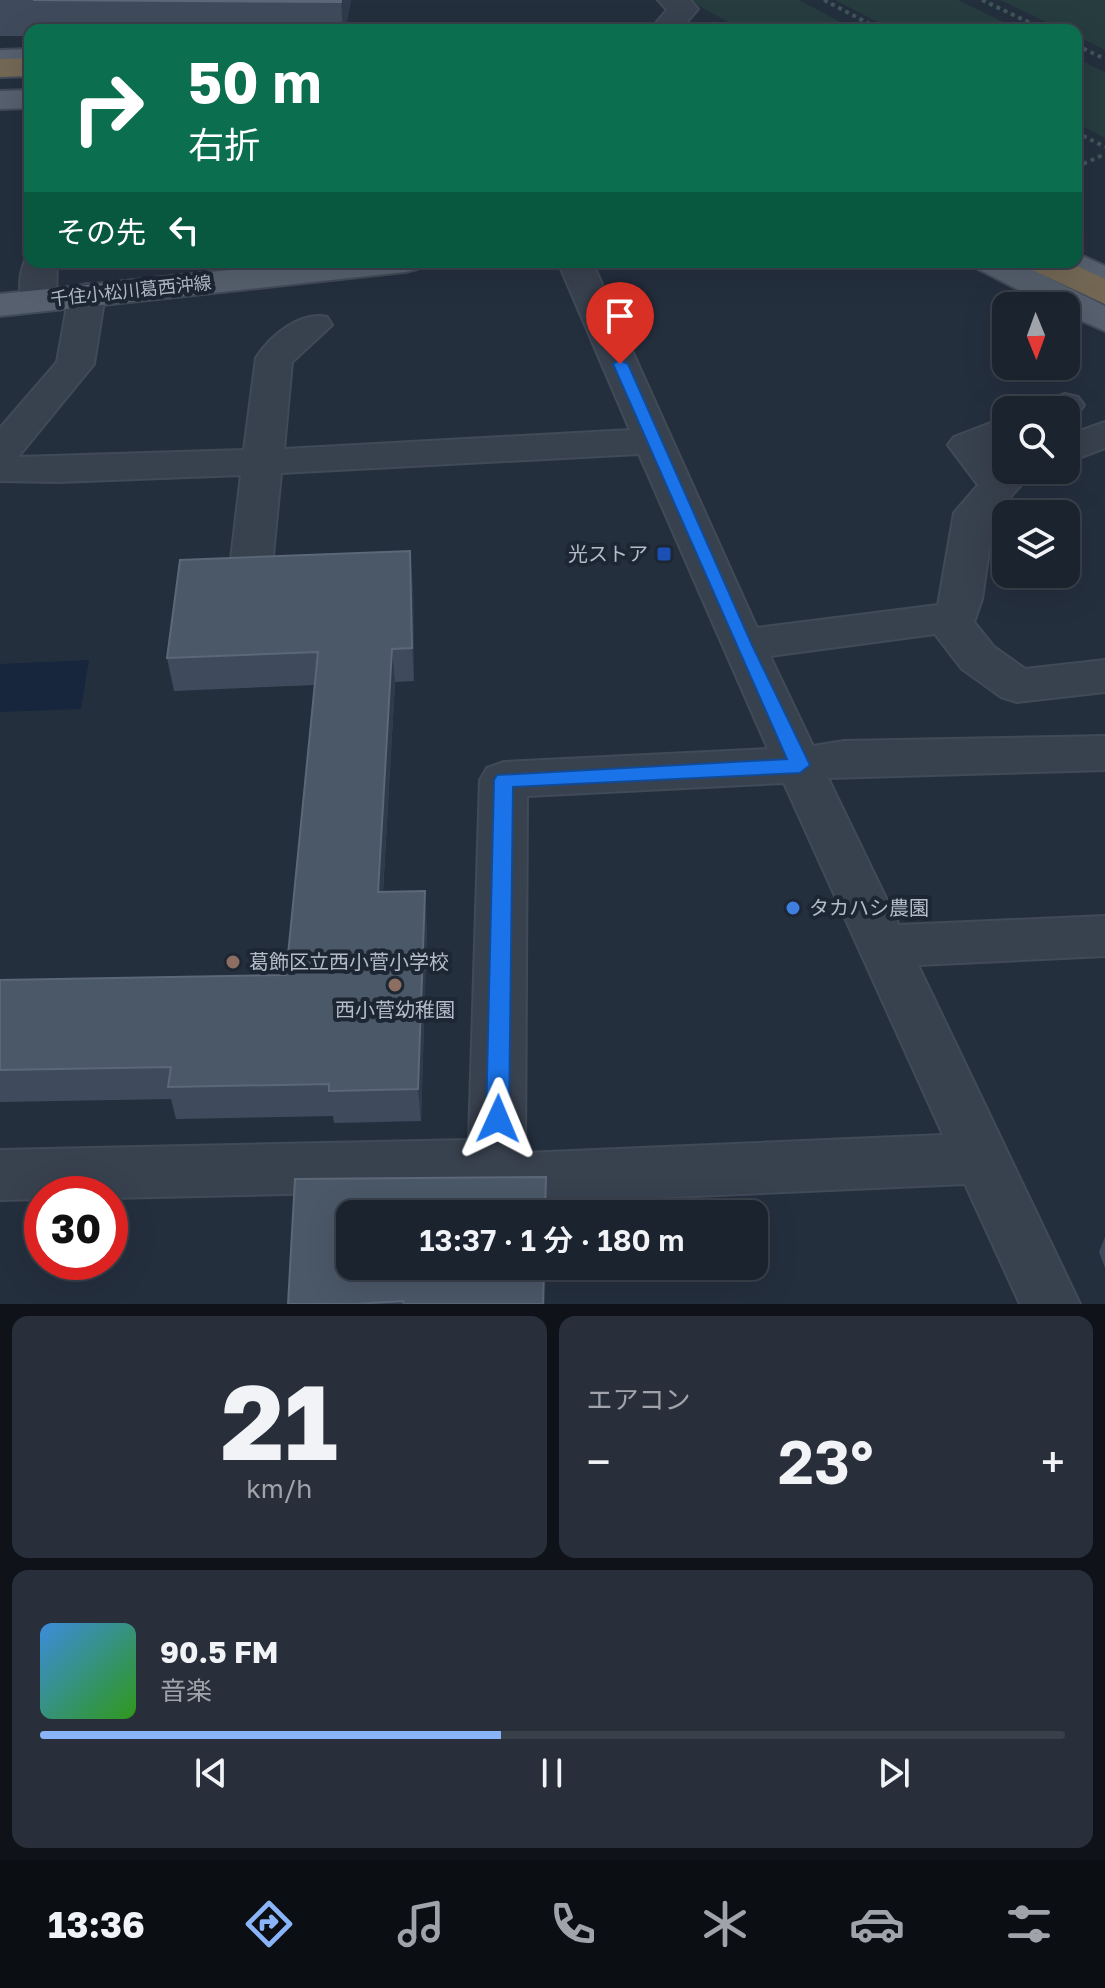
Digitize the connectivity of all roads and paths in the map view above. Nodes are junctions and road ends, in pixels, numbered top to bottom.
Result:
1 (672, 0) edge
2 (824, 0) edge
3 (982, 0) edge
4 (670, 24) edge
5 (870, 24) edge
6 (1032, 24) edge
7 (1082, 48) edge
8 (24, 58) edge
9 (0, 59) edge
10 (1105, 59) edge
11 (24, 66) edge
12 (0, 67) edge
13 (24, 80) edge
14 (0, 81) edge
15 (24, 99) edge
16 (0, 100) edge
17 (1082, 135) edge
18 (1105, 147) edge
19 (1105, 154) edge
20 (1082, 164) edge
21 (1082, 249) edge
22 (1105, 260) edge
23 (40, 268) edge
24 (340, 268) edge
25 (578, 268) edge
26 (1002, 268) edge
27 (1054, 268) edge
28 (1082, 268) edge
29 (1105, 279) edge
30 (1105, 293) edge
31 (87, 295) junction
32 (38, 300) junction
33 (0, 305) edge
34 (1105, 320) edge
35 (314, 325) dead end
36 (1105, 434) edge
37 (992, 435) edge
38 (654, 441) junction
39 (1080, 445) edge
40 (0, 453) edge
41 (263, 462) junction
42 (992, 462) edge
43 (0, 469) edge
44 (1008, 484) edge
45 (250, 576) edge
46 (952, 624) junction
47 (743, 645) junction
48 (1105, 676) edge
49 (1105, 753) edge
50 (800, 765) junction
51 (1105, 936) edge
52 (882, 946) junction
53 (980, 1158) junction
54 (0, 1175) edge
55 (496, 1180) junction
56 (1050, 1304) edge

1 - 4 street
2 - 5 path
3 - 6 path
7 - 10 path
8 - 9 main road
11 - 12 highway
13 - 14 main road
15 - 16 main road
17 - 18 path
19 - 20 path
21 - 22 highway
23 - 32 street
24 - 31 main road, 千住小松川葛西沖線
25 - 38 street
26 - 34 main road
27 - 30 highway
28 - 29 main road
31 - 32 main road, 千住小松川葛西沖線
31 - 40 street
32 - 33 main road, 千住小松川葛西沖線
35 - 41 street
36 - 39 street
37 - 42 street
38 - 41 street
38 - 47 street
41 - 43 street
41 - 45 street
44 - 46 street
46 - 47 street
46 - 48 street
47 - 50 street
49 - 50 street
50 - 52 street
50 - 55 street
51 - 52 street
52 - 53 street
53 - 55 street
53 - 56 street
54 - 55 street

